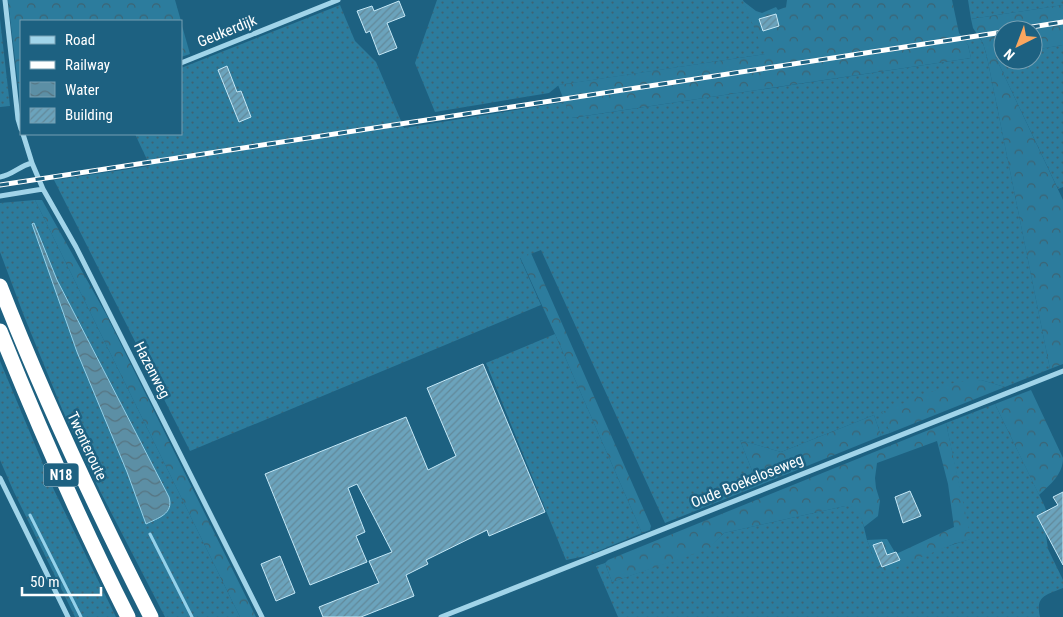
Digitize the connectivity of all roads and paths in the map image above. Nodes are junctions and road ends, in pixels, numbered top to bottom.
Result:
1 (5, 0) edge
2 (338, 0) edge
3 (182, 63) edge
4 (20, 120) edge
5 (22, 135) edge
6 (32, 163) junction
7 (0, 177) edge
8 (43, 189) junction
9 (0, 196) edge
10 (0, 286) edge
11 (0, 331) edge
12 (1063, 370) edge
13 (0, 478) edge
14 (68, 617) edge
15 (128, 617) edge
16 (151, 617) edge
17 (262, 617) edge
18 (441, 617) edge

1 - 4 street
2 - 3 street, Geukerdijk
5 - 6 street, Hazenweg
6 - 7 street
6 - 8 street, Hazenweg
8 - 9 street
8 - 17 street, Hazenweg
10 - 16 highway, Twenteroute / N18
11 - 15 highway, N18
12 - 18 street, Oude Boekeloseweg
13 - 14 street

